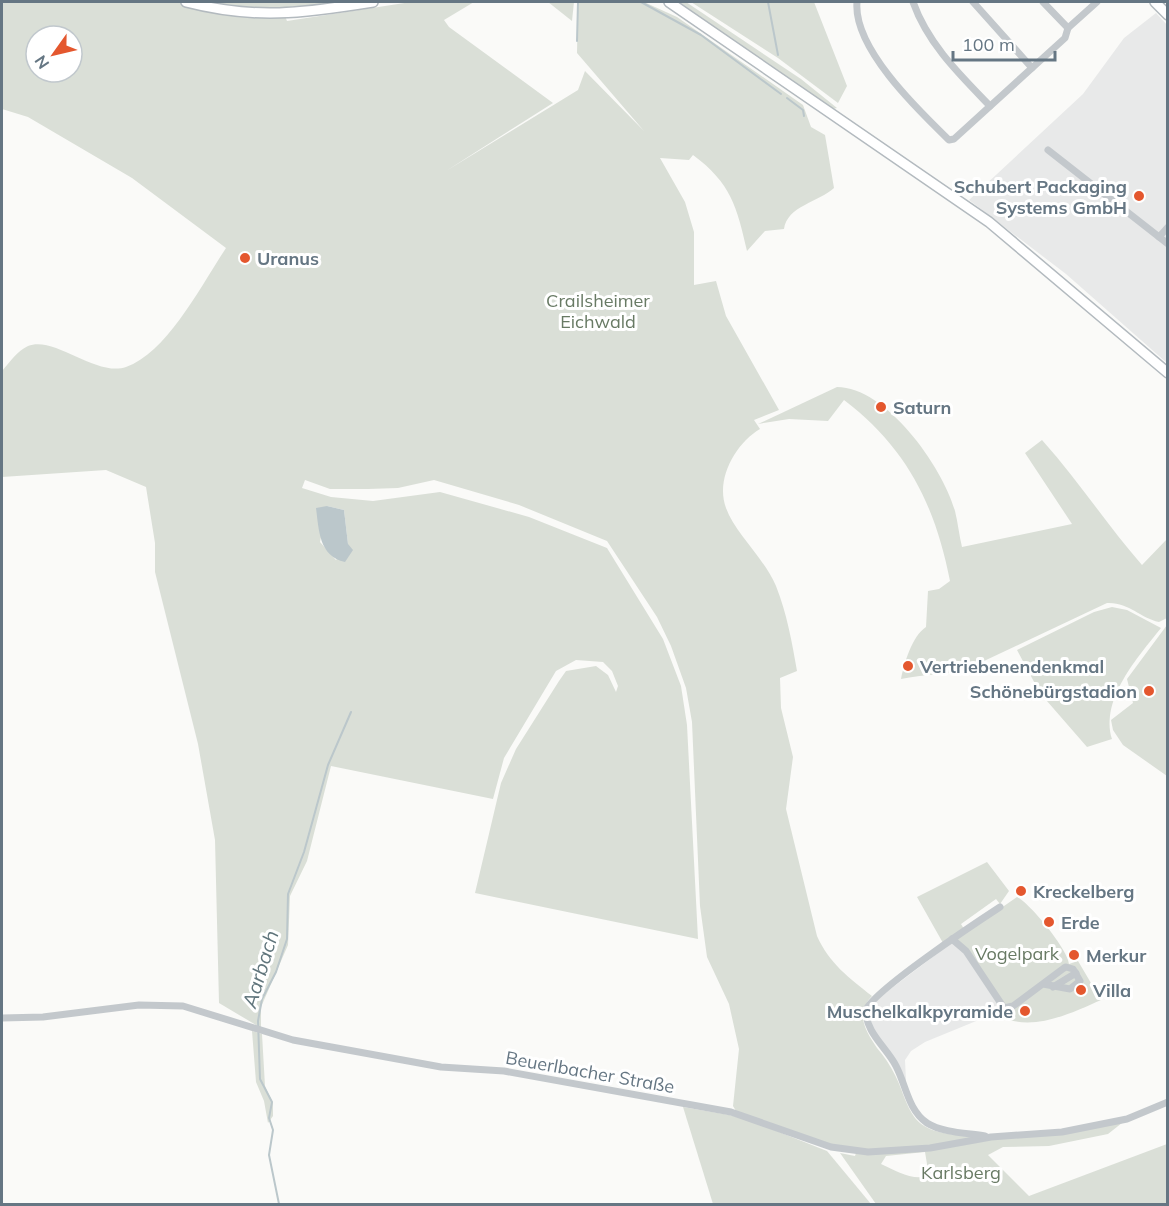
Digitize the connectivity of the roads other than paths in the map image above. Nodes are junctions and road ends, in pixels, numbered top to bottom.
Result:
1 (186, 2) edge
2 (373, 2) edge
3 (669, 2) edge
4 (857, 2) edge
5 (913, 2) edge
6 (973, 2) edge
7 (1043, 2) edge
8 (1155, 2) edge
9 (1091, 3) edge
10 (1167, 15) edge
11 (1068, 28) junction
12 (1032, 68) junction
13 (990, 106) junction
14 (1048, 150) dead end
15 (1167, 227) edge
16 (1160, 237) junction
17 (1167, 244) edge
18 (1167, 373) edge
19 (1000, 907) dead end
20 (952, 939) junction
21 (1076, 973) junction
22 (1043, 984) junction
23 (1053, 987) junction
24 (2, 1018) edge
25 (1167, 1102) edge
26 (991, 1137) junction

1 - 2 main road
3 - 18 main road
4 - 13 street
5 - 13 street
6 - 12 street
7 - 11 street
8 - 10 main road
9 - 11 street
11 - 12 street
12 - 13 street
14 - 16 street
15 - 16 street
16 - 17 street
19 - 20 street
20 - 22 street
20 - 26 street
21 - 22 street
21 - 23 street
21 - 23 street
22 - 23 street
24 - 26 street, Beuerlbacher Straße
25 - 26 street, Beuerlbacher Straße

